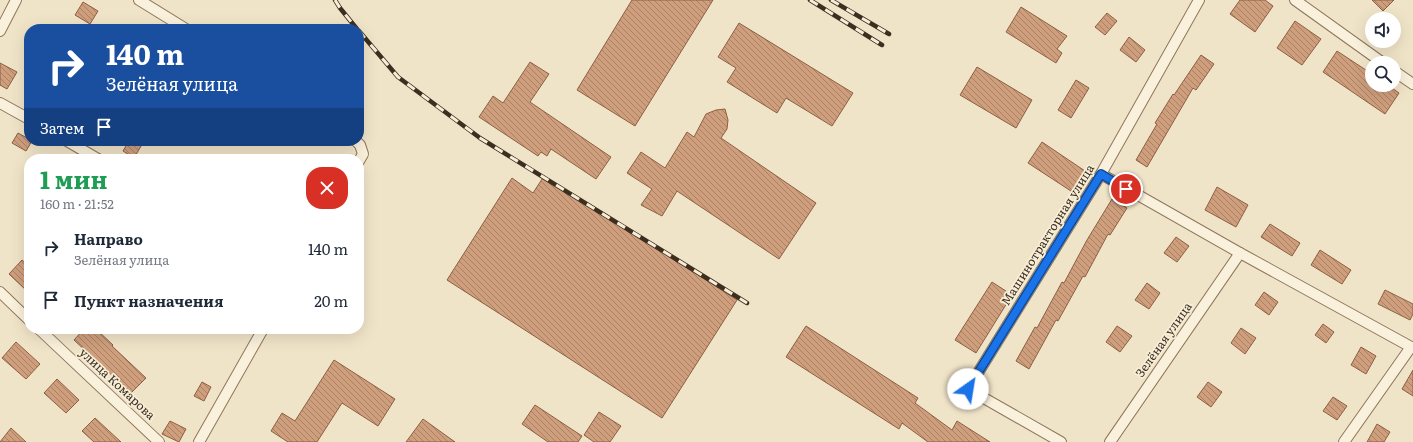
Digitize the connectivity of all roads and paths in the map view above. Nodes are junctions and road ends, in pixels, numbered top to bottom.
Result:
1 (16, 0) edge
2 (139, 0) edge
3 (1199, 0) edge
4 (1295, 0) edge
5 (178, 24) edge
6 (0, 31) edge
7 (1373, 56) edge
8 (1401, 76) edge
9 (1413, 84) edge
10 (0, 103) edge
11 (24, 116) edge
12 (76, 146) edge
13 (89, 154) edge
14 (1101, 174) junction
15 (1240, 253) junction
16 (0, 292) edge
17 (24, 315) edge
18 (44, 334) edge
19 (260, 334) edge
20 (1412, 348) edge
21 (159, 442) edge
22 (199, 442) edge
23 (1061, 442) edge
24 (1110, 442) edge
25 (1344, 442) edge

1 - 6 street
2 - 5 street
3 - 14 street, Машинотракторная улица
4 - 7 street
8 - 9 street
10 - 11 street
12 - 13 street
14 - 15 street
14 - 23 street, Машинотракторная улица
15 - 20 street
15 - 24 street, Зелёная улица
16 - 17 street
18 - 21 street, улица Комарова
19 - 22 street
20 - 25 street

